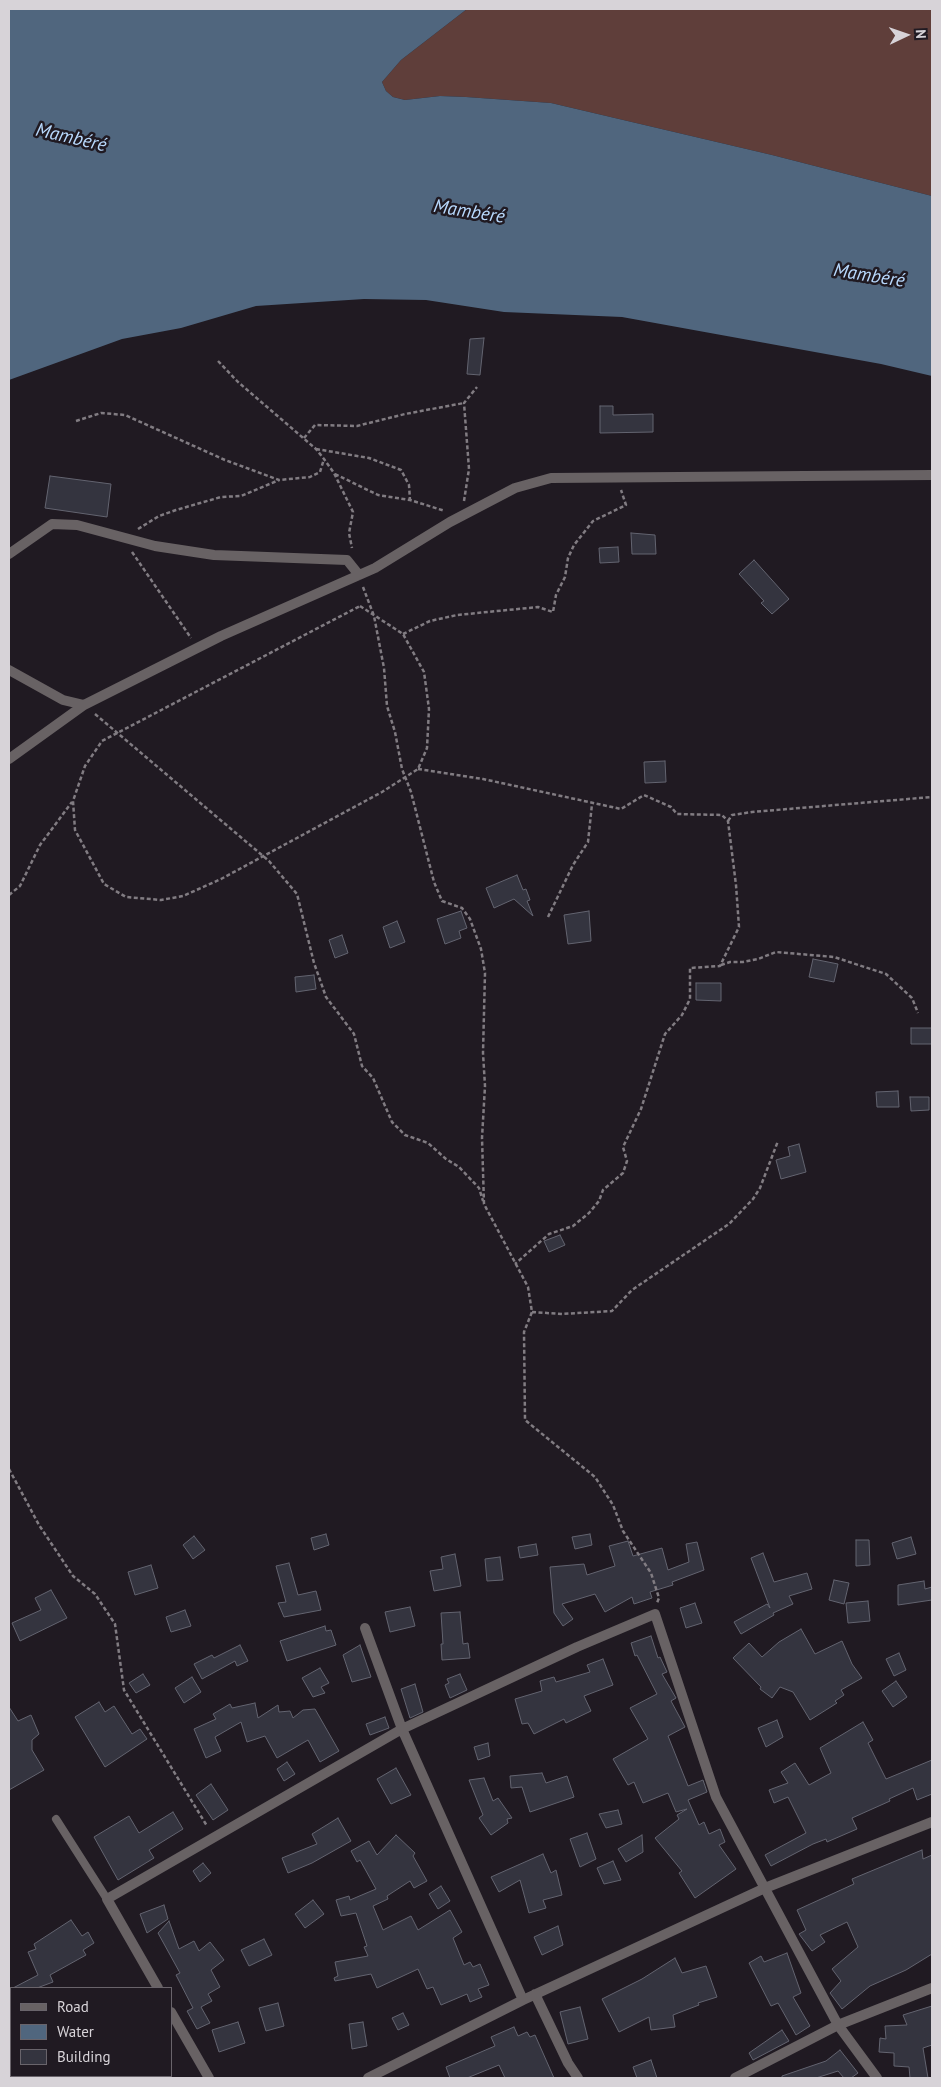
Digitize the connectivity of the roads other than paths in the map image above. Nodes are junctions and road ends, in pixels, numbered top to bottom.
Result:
1 (932, 475) edge
2 (9, 554) edge
3 (359, 575) junction
4 (9, 670) edge
5 (84, 705) junction
6 (9, 759) edge
7 (365, 1628) dead end
8 (402, 1729) junction
9 (56, 1819) dead end
10 (932, 1822) edge
11 (765, 1888) junction
12 (107, 1899) junction
13 (157, 1987) edge
14 (932, 1988) edge
15 (535, 1994) junction
16 (523, 2000) junction
17 (172, 2014) edge
18 (838, 2025) junction
19 (209, 2078) edge
20 (368, 2078) edge
21 (578, 2078) edge
22 (735, 2078) edge
23 (877, 2078) edge

1 - 3 street
2 - 3 street
3 - 5 street
4 - 5 street
5 - 6 street
7 - 8 street
8 - 11 street
8 - 12 street
8 - 16 street
9 - 12 lane
10 - 11 street
11 - 15 street
11 - 18 street
12 - 13 street
14 - 18 street
15 - 16 street
15 - 21 street
16 - 20 street
17 - 19 street
18 - 22 street
18 - 23 street

